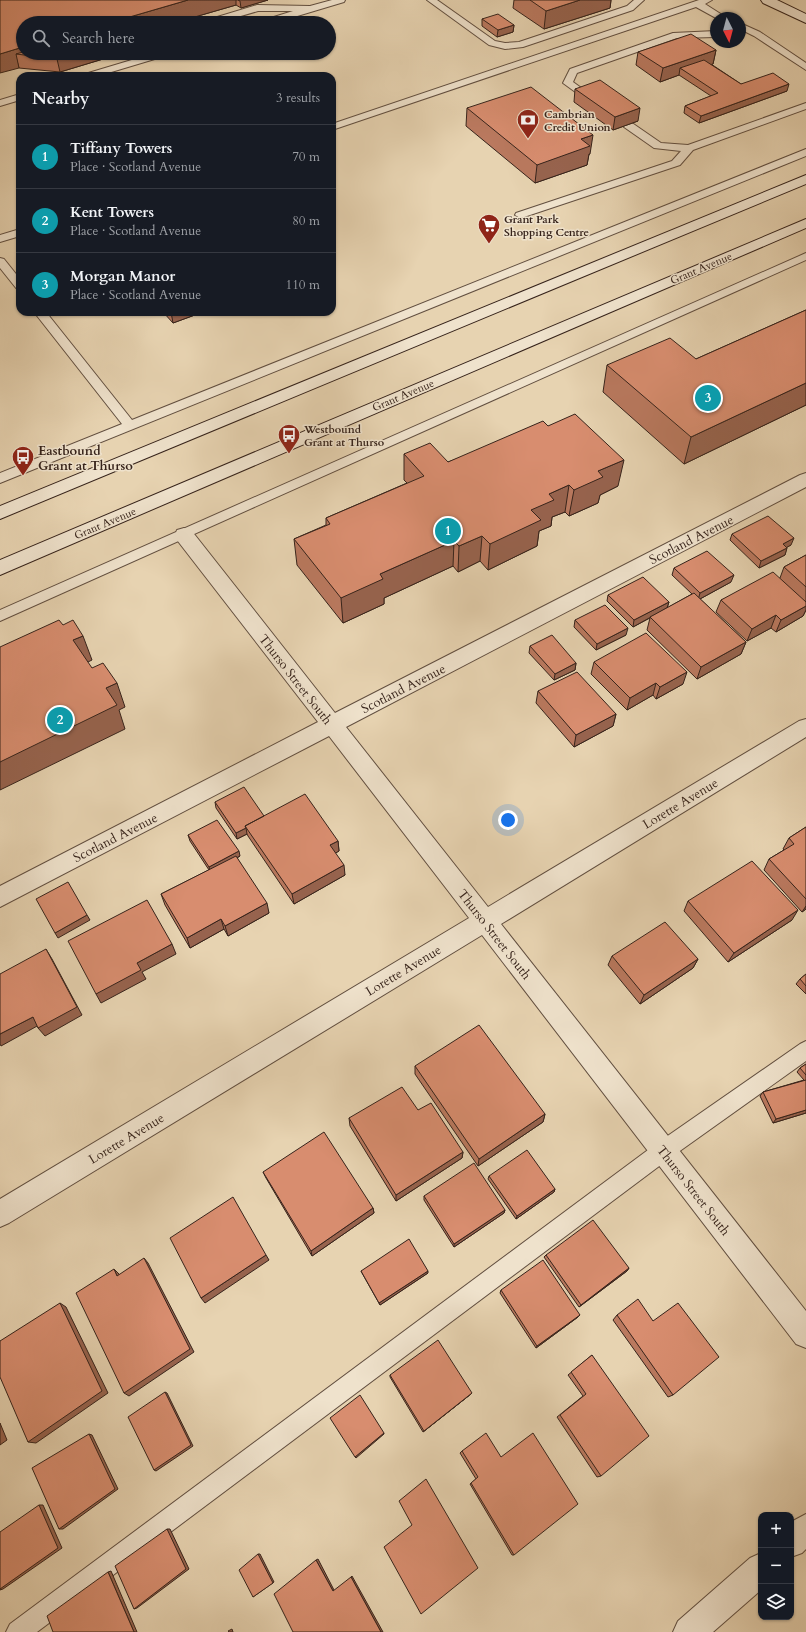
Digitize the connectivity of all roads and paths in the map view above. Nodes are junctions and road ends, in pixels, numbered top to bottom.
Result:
1 (341, 0) edge
2 (431, 0) edge
3 (640, 0) edge
4 (708, 0) edge
5 (767, 0) edge
6 (698, 4) junction
7 (311, 9) junction
8 (712, 12) edge
9 (230, 16) edge
10 (288, 16) edge
11 (806, 19) edge
12 (746, 29) edge
13 (710, 34) edge
14 (746, 34) edge
15 (757, 34) junction
16 (140, 60) edge
17 (806, 67) edge
18 (101, 72) edge
19 (588, 97) edge
20 (16, 98) edge
21 (0, 103) edge
22 (806, 106) edge
23 (628, 125) edge
24 (336, 126) edge
25 (689, 148) junction
26 (806, 152) edge
27 (806, 179) edge
28 (520, 215) dead end
29 (806, 223) edge
30 (16, 233) edge
31 (0, 239) edge
32 (806, 256) edge
33 (0, 261) edge
34 (16, 281) edge
35 (43, 316) edge
36 (130, 426) junction
37 (0, 478) edge
38 (806, 479) edge
39 (0, 513) edge
40 (184, 535) junction
41 (0, 568) edge
42 (0, 616) edge
43 (332, 725) junction
44 (806, 727) edge
45 (0, 897) edge
46 (485, 921) junction
47 (806, 1050) edge
48 (664, 1151) junction
49 (0, 1214) edge
50 (806, 1334) edge
51 (806, 1529) edge
52 (794, 1539) edge
53 (758, 1572) edge
54 (18, 1632) edge
55 (689, 1632) edge

1 - 7 lane
2 - 3 lane
4 - 6 lane
5 - 11 street
6 - 8 lane
6 - 24 lane
7 - 9 lane
7 - 10 lane
12 - 15 lane
13 - 19 lane
14 - 15 lane
15 - 17 lane
16 - 18 lane
20 - 21 lane
22 - 25 lane
23 - 25 lane
25 - 28 lane
26 - 36 lane
27 - 39 street
29 - 41 street, Grant Avenue
30 - 31 lane
32 - 40 lane
33 - 34 lane
35 - 36 lane
36 - 37 lane
38 - 43 street, Scotland Avenue
40 - 42 lane
40 - 43 street, Thurso Street South
43 - 45 street, Scotland Avenue
43 - 46 street, Thurso Street South
44 - 46 street, Lorette Avenue
46 - 48 street, Thurso Street South
46 - 49 street, Lorette Avenue
47 - 48 lane
48 - 50 street, Thurso Street South
48 - 54 lane
51 - 52 street
53 - 55 street

